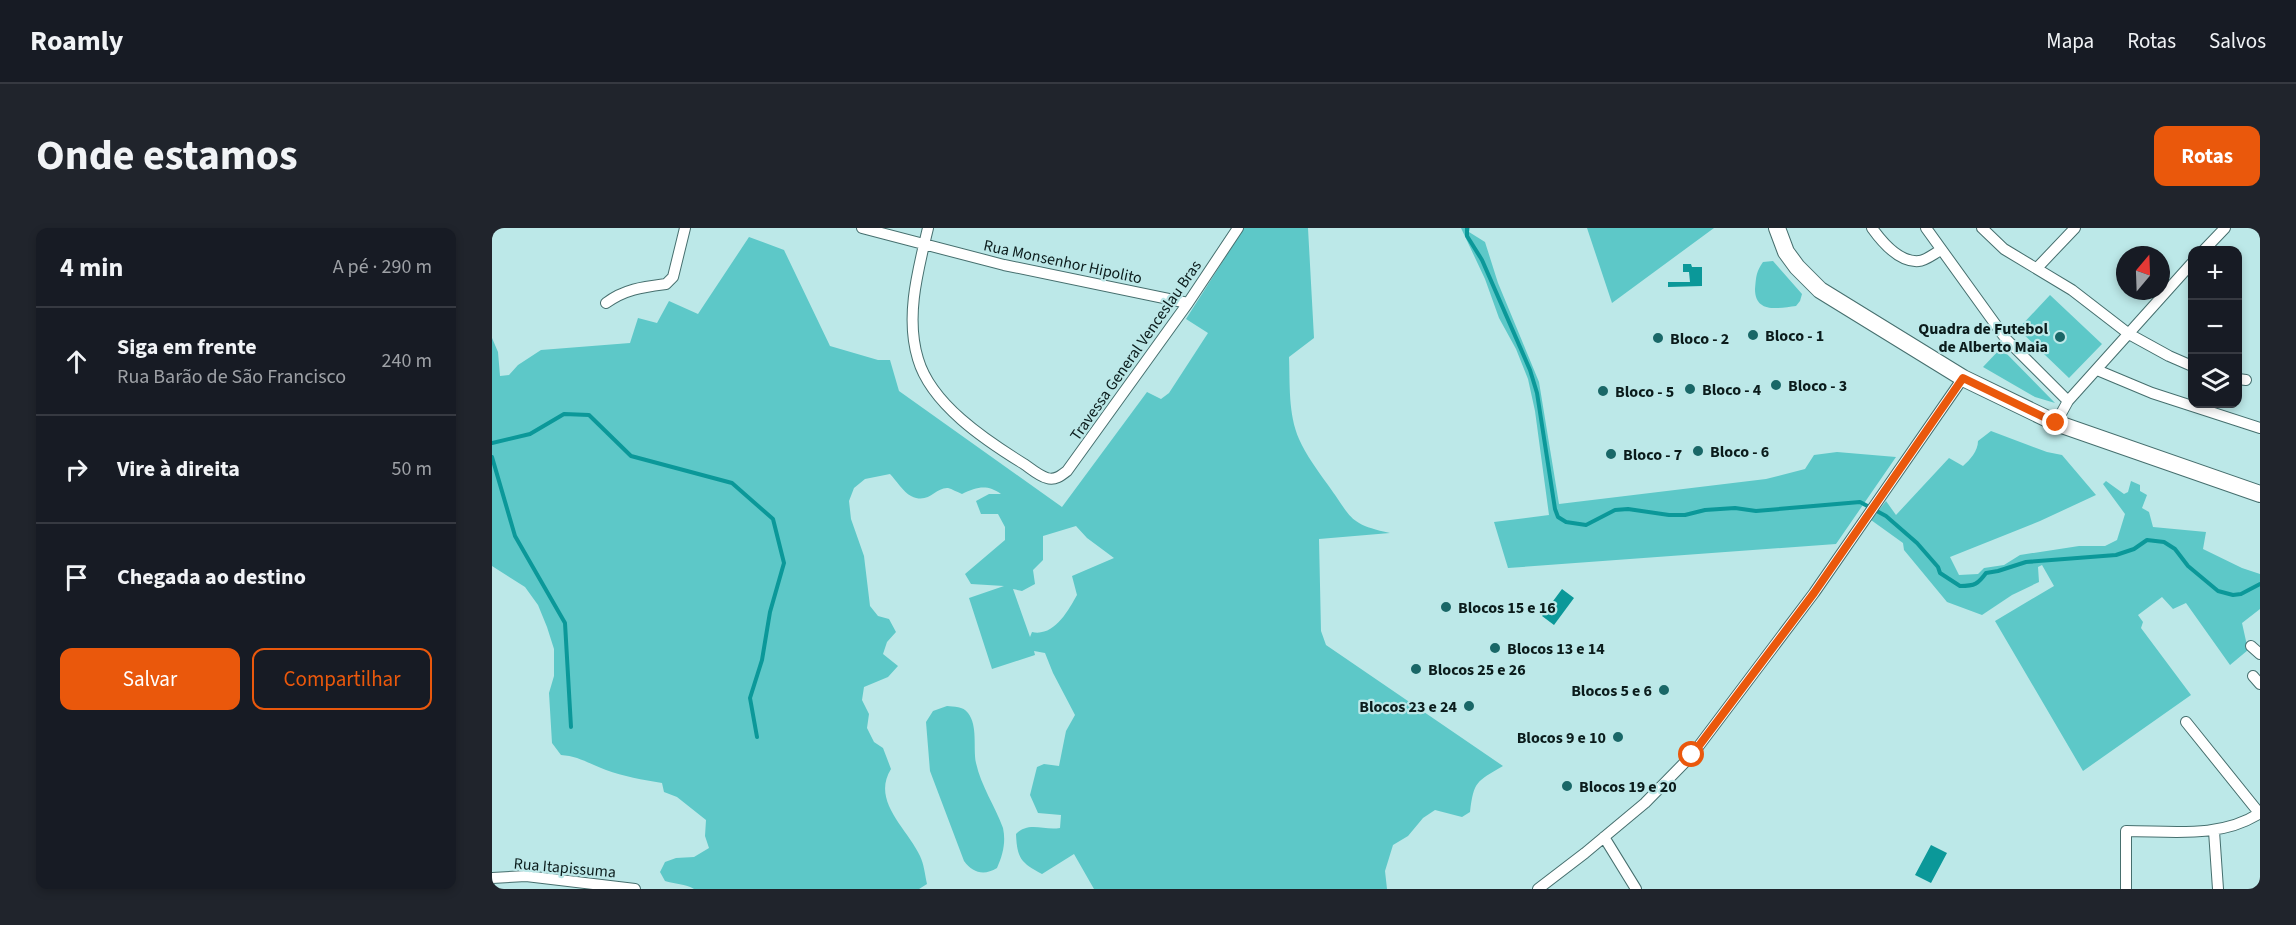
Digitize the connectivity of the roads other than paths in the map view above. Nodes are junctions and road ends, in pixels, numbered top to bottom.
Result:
1 (685, 228) edge
2 (862, 228) edge
3 (928, 228) edge
4 (1238, 228) edge
5 (1776, 228) edge
6 (1872, 228) edge
7 (1926, 228) edge
8 (1982, 228) edge
9 (2075, 228) edge
10 (2225, 228) edge
11 (924, 245) junction
12 (2208, 246) edge
13 (1941, 250) junction
14 (2037, 268) junction
15 (2188, 269) edge
16 (606, 303) dead end
17 (1188, 303) junction
18 (2129, 334) junction
19 (2188, 364) edge
20 (2097, 370) junction
21 (1963, 378) junction
22 (2068, 401) junction
23 (2056, 423) junction
24 (2260, 428) edge
25 (2260, 494) edge
26 (2251, 646) dead end
27 (2260, 654) edge
28 (2186, 722) dead end
29 (2260, 813) edge
30 (2214, 831) junction
31 (1604, 837) junction
32 (492, 878) edge
33 (635, 889) edge
34 (1538, 889) edge
35 (1636, 889) edge
36 (2126, 889) edge
37 (2218, 889) edge

1 - 16 street
2 - 11 street, Rua Monsenhor Hipolito
3 - 11 street
4 - 17 street, Travessa General Venceslau Bras
5 - 21 main road
6 - 13 street
7 - 13 street
8 - 14 street
9 - 14 street
10 - 12 street
11 - 17 street, Rua Monsenhor Hipolito
11 - 17 street, Travessa General Venceslau Bras
13 - 22 street
14 - 18 street
15 - 18 street
18 - 19 street
18 - 20 street
20 - 22 street
20 - 24 street
21 - 23 main road
21 - 31 street
22 - 23 street
23 - 25 main road
26 - 27 street
28 - 29 street
29 - 30 street
30 - 36 street
30 - 37 street
31 - 34 street
31 - 35 street
32 - 33 street, Rua Itapissuma

